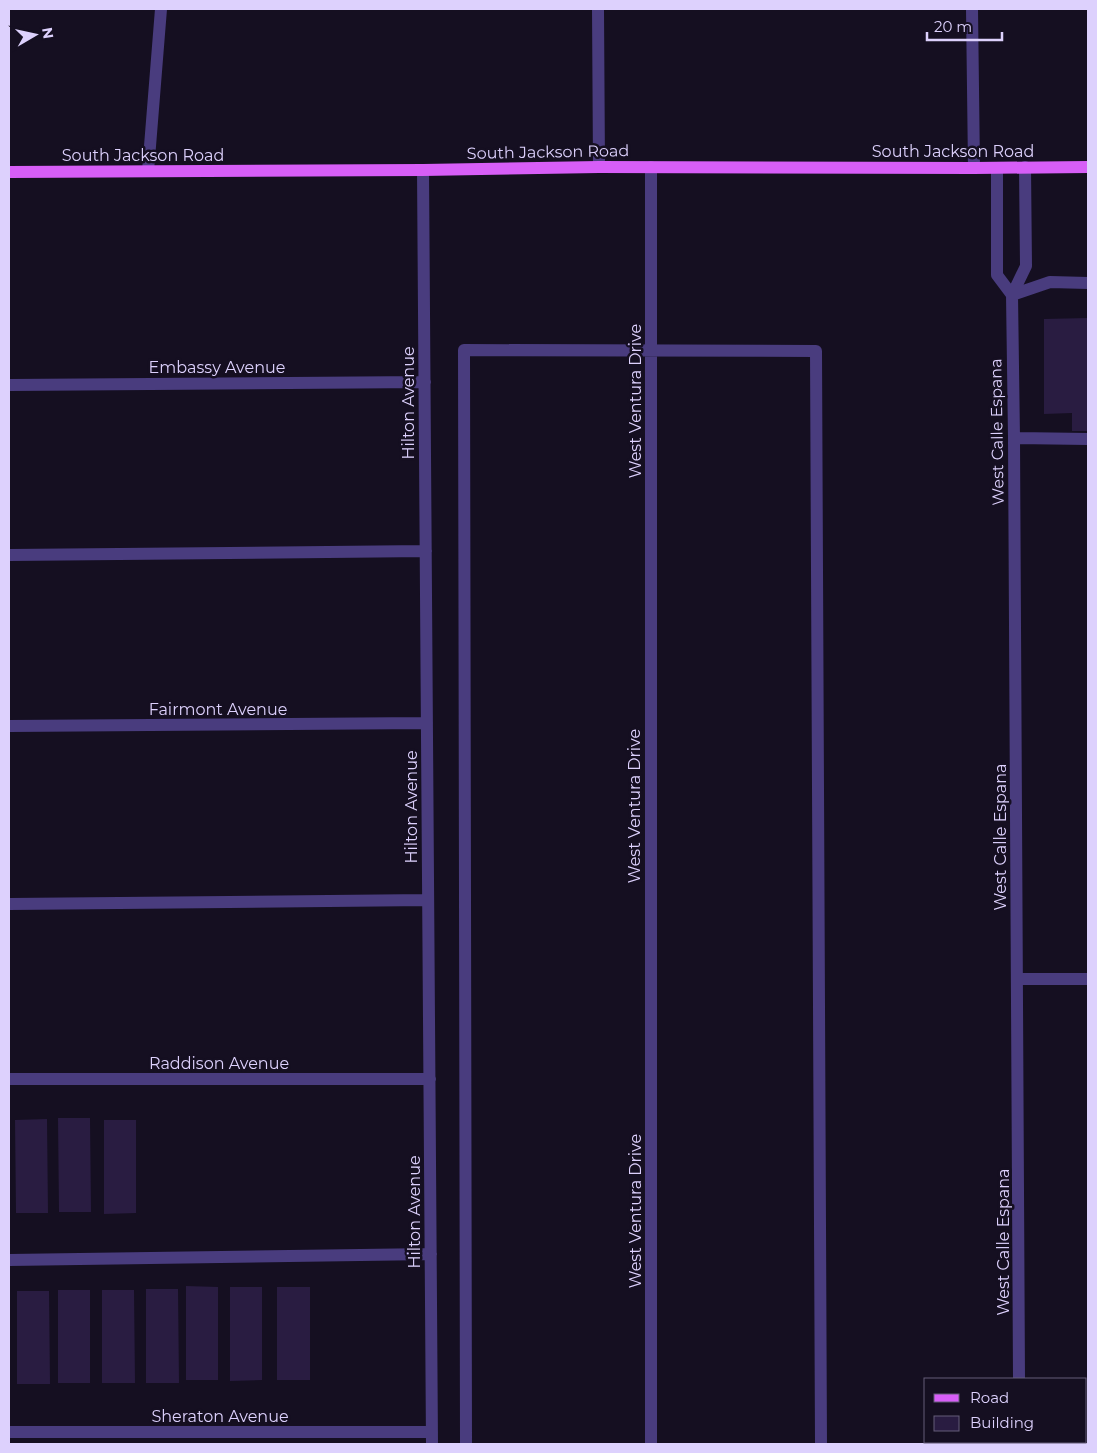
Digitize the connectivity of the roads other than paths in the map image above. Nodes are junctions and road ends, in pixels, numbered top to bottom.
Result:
1 (161, 9) edge
2 (598, 9) edge
3 (972, 9) edge
4 (599, 167) junction
5 (651, 167) junction
6 (1026, 167) junction
7 (1088, 167) edge
8 (974, 168) junction
9 (997, 168) junction
10 (423, 170) junction
11 (148, 171) junction
12 (9, 172) edge
13 (1088, 283) edge
14 (1012, 295) junction
15 (651, 350) junction
16 (425, 382) junction
17 (9, 385) edge
18 (1014, 438) junction
19 (1088, 439) edge
20 (426, 551) junction
21 (9, 555) edge
22 (427, 723) junction
23 (9, 726) edge
24 (428, 900) junction
25 (9, 904) edge
26 (1018, 979) junction
27 (1088, 979) edge
28 (9, 1079) edge
29 (430, 1079) junction
30 (431, 1254) junction
31 (9, 1260) edge
32 (1019, 1378) edge
33 (9, 1432) edge
34 (432, 1438) edge
35 (466, 1444) edge
36 (651, 1444) edge
37 (821, 1444) edge

1 - 11 street
2 - 4 street
3 - 8 street
4 - 5 main road, South Jackson Road
4 - 10 main road, South Jackson Road
5 - 8 main road, South Jackson Road
5 - 15 street, West Ventura Drive
6 - 7 main road, South Jackson Road
6 - 9 main road, South Jackson Road
6 - 14 street, West Calle Espana
8 - 9 main road, South Jackson Road
9 - 14 street
10 - 11 main road, South Jackson Road
10 - 16 street, Hilton Avenue
11 - 12 main road, South Jackson Road
13 - 14 street
14 - 18 street, West Calle Espana
15 - 35 street
15 - 36 street, West Ventura Drive
15 - 37 street
16 - 17 street, Embassy Avenue
16 - 20 street, Hilton Avenue
18 - 19 street
18 - 26 street, West Calle Espana
20 - 21 street
20 - 22 street, Hilton Avenue
22 - 23 street, Fairmont Avenue
22 - 24 street, Hilton Avenue
24 - 25 street
24 - 29 street, Hilton Avenue
26 - 27 street
26 - 32 street, West Calle Espana
28 - 29 street, Raddison Avenue
29 - 30 street, Hilton Avenue
30 - 31 street
30 - 34 street, Hilton Avenue
33 - 34 street, Sheraton Avenue

